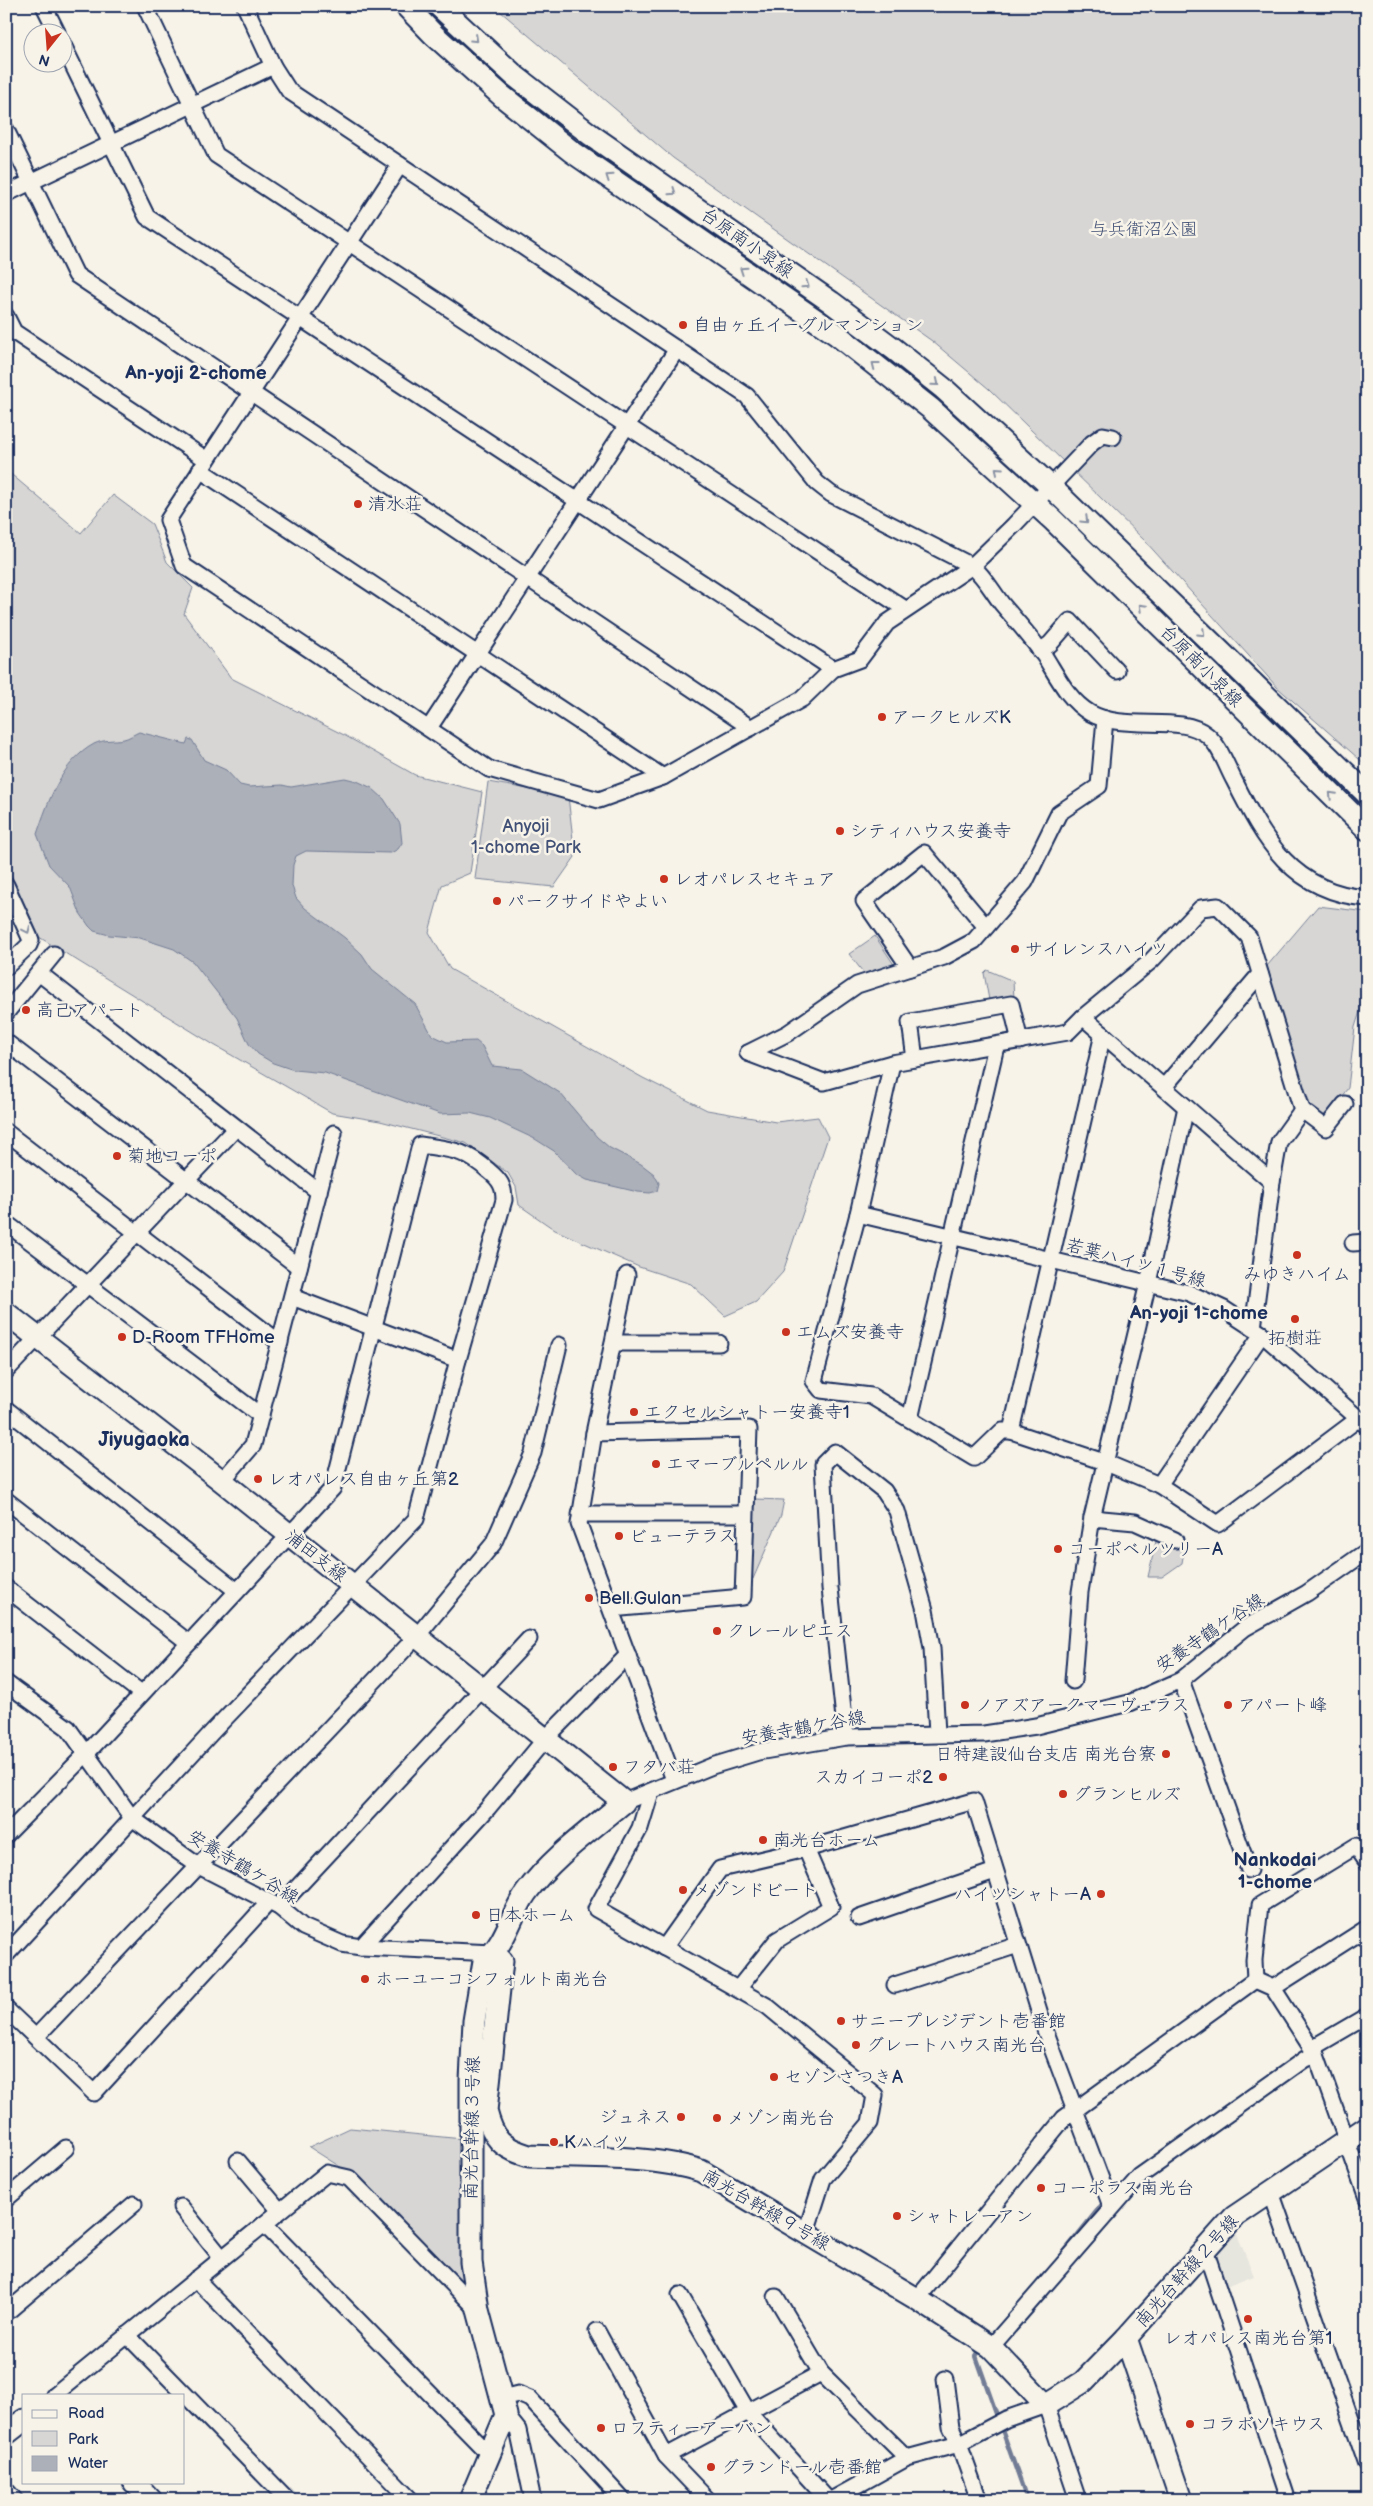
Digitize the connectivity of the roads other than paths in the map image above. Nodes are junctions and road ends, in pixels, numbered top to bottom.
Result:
1 (44, 6) edge
2 (145, 6) edge
3 (245, 6) edge
4 (406, 6) edge
5 (439, 6) edge
6 (52, 22) edge
7 (72, 63) edge
8 (273, 66) junction
9 (192, 103) junction
10 (6, 130) edge
11 (112, 143) junction
12 (400, 165) junction
13 (32, 182) junction
14 (6, 194) edge
15 (350, 242) junction
16 (6, 316) edge
17 (301, 317) junction
18 (677, 349) junction
19 (251, 393) junction
20 (628, 425) junction
21 (1113, 437) dead end
22 (204, 465) junction
23 (1050, 486) junction
24 (579, 500) junction
25 (1034, 503) junction
26 (972, 566) junction
27 (528, 577) junction
28 (905, 609) junction
29 (1040, 651) junction
30 (478, 653) junction
31 (833, 669) junction
32 (1117, 671) dead end
33 (1105, 719) junction
34 (429, 728) junction
35 (751, 728) junction
36 (662, 777) junction
37 (1367, 794) edge
38 (1367, 829) edge
39 (6, 886) edge
40 (1367, 898) edge
41 (986, 927) junction
42 (54, 954) dead end
43 (6, 967) edge
44 (910, 968) junction
45 (39, 973) junction
46 (1260, 974) junction
47 (6, 1014) edge
48 (1083, 1017) junction
49 (1103, 1034) junction
50 (1020, 1041) junction
51 (6, 1042) edge
52 (996, 1046) junction
53 (915, 1059) junction
54 (892, 1063) junction
55 (1164, 1087) junction
56 (1345, 1104) dead end
57 (1186, 1107) junction
58 (1302, 1110) junction
59 (236, 1128) junction
60 (6, 1132) edge
61 (334, 1133) dead end
62 (186, 1181) junction
63 (1272, 1182) junction
64 (319, 1192) junction
65 (858, 1214) junction
66 (6, 1223) edge
67 (137, 1232) junction
68 (952, 1236) junction
69 (1051, 1260) junction
70 (299, 1267) junction
71 (627, 1275) dead end
72 (1148, 1283) junction
73 (88, 1284) junction
74 (292, 1298) junction
75 (6, 1313) edge
76 (373, 1328) junction
77 (1258, 1331) junction
78 (37, 1337) junction
79 (720, 1342) dead end
80 (280, 1343) junction
81 (613, 1343) junction
82 (559, 1345) dead end
83 (458, 1360) junction
84 (6, 1371) edge
85 (6, 1409) edge
86 (261, 1416) junction
87 (910, 1419) junction
88 (1362, 1422) edge
89 (1011, 1431) junction
90 (594, 1433) junction
91 (1104, 1462) junction
92 (222, 1481) junction
93 (1159, 1485) junction
94 (6, 1500) edge
95 (580, 1514) junction
96 (745, 1514) junction
97 (1092, 1518) junction
98 (289, 1536) junction
99 (1175, 1540) dead end
100 (1367, 1551) edge
101 (354, 1586) junction
102 (6, 1588) edge
103 (237, 1591) junction
104 (611, 1609) junction
105 (417, 1636) junction
106 (529, 1639) dead end
107 (189, 1643) junction
108 (628, 1655) junction
109 (1181, 1680) junction
110 (1073, 1681) dead end
111 (6, 1683) edge
112 (483, 1690) junction
113 (141, 1693) junction
114 (937, 1733) junction
115 (846, 1737) junction
116 (545, 1739) junction
117 (87, 1753) junction
118 (674, 1780) junction
119 (651, 1792) junction
120 (624, 1802) junction
121 (132, 1818) junction
122 (6, 1835) edge
123 (806, 1849) junction
124 (1367, 1862) edge
125 (197, 1865) junction
126 (1249, 1870) dead end
127 (995, 1871) junction
128 (274, 1905) junction
129 (859, 1918) dead end
130 (1367, 1928) edge
131 (1018, 1945) junction
132 (361, 1947) junction
133 (664, 1948) junction
134 (494, 1953) junction
135 (6, 1955) edge
136 (1255, 1980) junction
137 (895, 1985) dead end
138 (1272, 1988) junction
139 (738, 1989) junction
140 (6, 2009) edge
141 (1367, 2016) edge
142 (36, 2037) junction
143 (1314, 2051) junction
144 (1077, 2108) junction
145 (1367, 2127) edge
146 (1347, 2141) junction
147 (66, 2148) dead end
148 (238, 2161) dead end
149 (1271, 2192) junction
150 (1367, 2198) edge
151 (6, 2199) edge
152 (134, 2204) dead end
153 (1111, 2206) junction
154 (181, 2207) dead end
155 (280, 2211) junction
156 (264, 2224) junction
157 (806, 2232) junction
158 (1204, 2249) junction
159 (222, 2258) junction
160 (196, 2279) junction
161 (680, 2295) dead end
162 (776, 2297) dead end
163 (917, 2299) junction
164 (478, 2310) junction
165 (6, 2313) edge
166 (597, 2331) dead end
167 (127, 2335) junction
168 (1126, 2338) junction
169 (992, 2347) junction
170 (821, 2373) junction
171 (945, 2379) dead end
172 (55, 2394) edge
173 (185, 2394) edge
174 (185, 2394) edge
175 (1046, 2405) junction
176 (504, 2407) junction
177 (748, 2412) junction
178 (22, 2422) edge
179 (6, 2434) edge
180 (959, 2444) junction
181 (488, 2454) junction
182 (666, 2456) junction
183 (907, 2458) junction
184 (1367, 2465) edge
185 (136, 2484) edge
186 (6, 2490) edge
187 (15, 2500) edge
188 (152, 2500) edge
189 (288, 2500) edge
190 (411, 2500) edge
191 (470, 2500) edge
192 (533, 2500) edge
193 (623, 2500) edge
194 (708, 2500) edge
195 (829, 2500) edge
196 (979, 2500) edge
197 (1078, 2500) edge
198 (1182, 2500) edge
199 (1288, 2500) edge

1 - 6 street
2 - 9 street
3 - 8 street
25 -> 4 street, 台原南小泉線
5 -> 23 street, 台原南小泉線
7 - 11 street
8 - 9 street
8 - 12 street
9 - 11 street
9 - 15 street
10 - 13 street
11 - 13 street
11 - 17 street
12 - 15 street
12 - 18 street
13 - 14 street
13 - 19 street
15 - 17 street
15 - 20 street
16 - 22 street
17 - 19 street
17 - 24 street
18 - 20 street
18 - 26 street
19 - 22 street
19 - 27 street
20 - 24 street
20 - 28 street
21 - 23 street
22 - 30 street
22 - 34 street
23 - 25 street
23 -> 37 street, 台原南小泉線
24 - 27 street
24 - 31 street
25 - 26 street
38 -> 25 street, 台原南小泉線
26 - 28 street
26 - 29 street
27 - 30 street
27 - 35 street
28 - 31 street
29 - 32 street
29 - 33 street
30 - 34 street
30 - 36 street
31 - 35 street
33 - 40 street
33 - 41 street
34 - 36 street
35 - 36 street
39 -> 43 street
41 - 44 street
41 - 44 street
42 - 45 street
44 - 54 street
45 - 47 street
45 - 59 street
46 - 48 street
46 - 55 street
46 - 58 street
48 - 49 street
48 - 50 street
49 - 55 street
49 - 69 street
50 - 52 street
50 - 53 street
51 - 62 street
52 - 53 street
52 - 68 street
53 - 54 street
54 - 65 street
55 - 57 street
56 - 58 street
57 - 63 street
57 - 72 street
58 - 63 street
59 - 62 street
59 - 64 street
60 - 67 street
61 - 64 street
62 - 67 street
62 - 70 street
63 - 77 street
64 - 70 street
65 - 68 street, 若葉ハイツ１号線
65 - 87 street
66 - 73 street
67 - 73 street
67 - 80 street
68 - 69 street, 若葉ハイツ１号線
68 - 87 street
69 - 72 street, 若葉ハイツ１号線
69 - 89 street
70 - 74 street
71 - 81 street
72 - 77 street, 若葉ハイツ１号線
72 - 91 street
73 - 78 street
73 - 86 street
74 - 76 street
74 - 80 street
75 - 78 street, 浦田支線
76 - 83 street
76 - 83 street
76 - 98 street
77 - 88 street, 若葉ハイツ１号線
77 - 93 street
78 - 84 street
78 - 92 street, 浦田支線
79 - 81 street
80 - 86 street
81 - 90 street
82 - 105 street
83 - 101 street
85 - 103 street
86 - 92 street
87 - 89 street
88 - 93 street
89 - 91 street
90 - 95 street
90 - 96 street
91 - 93 street
91 - 97 street
92 - 98 street, 浦田支線
94 - 107 street
95 - 96 street
95 - 104 street
96 - 104 street
97 - 99 street
97 - 110 street
98 - 101 street, 浦田支線
98 - 103 street
100 - 109 street, 安養寺鶴ケ谷線
101 - 105 street, 浦田支線
101 - 121 street
102 - 113 street
103 - 107 street
104 - 108 street
105 - 112 street, 浦田支線
105 - 125 street
106 - 112 street
107 - 113 street
108 - 116 street
108 - 118 street
109 - 114 street, 安養寺鶴ケ谷線
109 - 126 street
111 - 117 street, 安養寺鶴ケ谷線
112 - 116 street, 浦田支線
112 - 128 street
113 - 117 street
114 - 115 street, 安養寺鶴ケ谷線
114 - 115 street
115 - 118 street, 安養寺鶴ケ谷線
116 - 120 street, 浦田支線
116 - 132 street
117 - 121 street, 安養寺鶴ケ谷線
117 - 122 street
118 - 119 street, 安養寺鶴ケ谷線
119 - 120 street, 安養寺鶴ケ谷線
119 - 133 street
120 - 134 street, 南光台幹線３号線
121 - 125 street, 安養寺鶴ケ谷線
121 - 135 street
123 - 127 street
123 - 133 street
123 - 139 street
124 - 136 street
125 - 128 street, 安養寺鶴ケ谷線
125 - 142 street
127 - 129 street
127 - 131 street
128 - 132 street, 安養寺鶴ケ谷線
128 - 142 street
130 - 138 street
131 - 137 street
131 - 144 street
132 - 134 street, 安養寺鶴ケ谷線
133 - 139 street
134 - 157 street, 南光台幹線９号線
134 - 164 street, 南光台幹線３号線
136 - 138 street
136 - 144 street
138 - 143 street
139 - 157 street
140 - 142 street
141 - 143 street
143 - 146 street
143 - 153 street
144 - 153 street
144 - 163 street
145 - 146 street, 南光台幹線２号線
146 - 149 street, 南光台幹線２号線
146 - 150 street
147 - 151 street
148 - 155 street
149 - 158 street, 南光台幹線２号線
149 - 184 street
152 - 165 street
153 - 169 street
154 - 159 street
155 - 156 street
155 - 164 street
156 - 159 street
156 - 181 street
157 - 163 street, 南光台幹線９号線
158 - 168 street, 南光台幹線２号線
158 - 199 street
159 - 160 street
160 - 167 street
160 - 190 street
161 - 177 street
162 - 170 street
163 - 169 street, 南光台幹線９号線
164 - 176 street, 南光台幹線３号線
166 - 182 street
167 - 172 street
167 - 174 street
168 - 175 street
168 - 198 street, 南光台幹線２号線
169 - 175 street, 南光台幹線９号線
170 - 177 street
170 - 183 street
171 - 180 street
173 - 189 street
175 - 180 street
175 - 197 street
176 - 181 street
176 - 192 street
176 - 193 street
177 - 182 street
177 - 195 street
178 - 179 street
180 - 183 street
180 - 196 street
181 - 191 street
182 - 194 street
183 - 195 street
185 - 188 street
186 - 187 street

